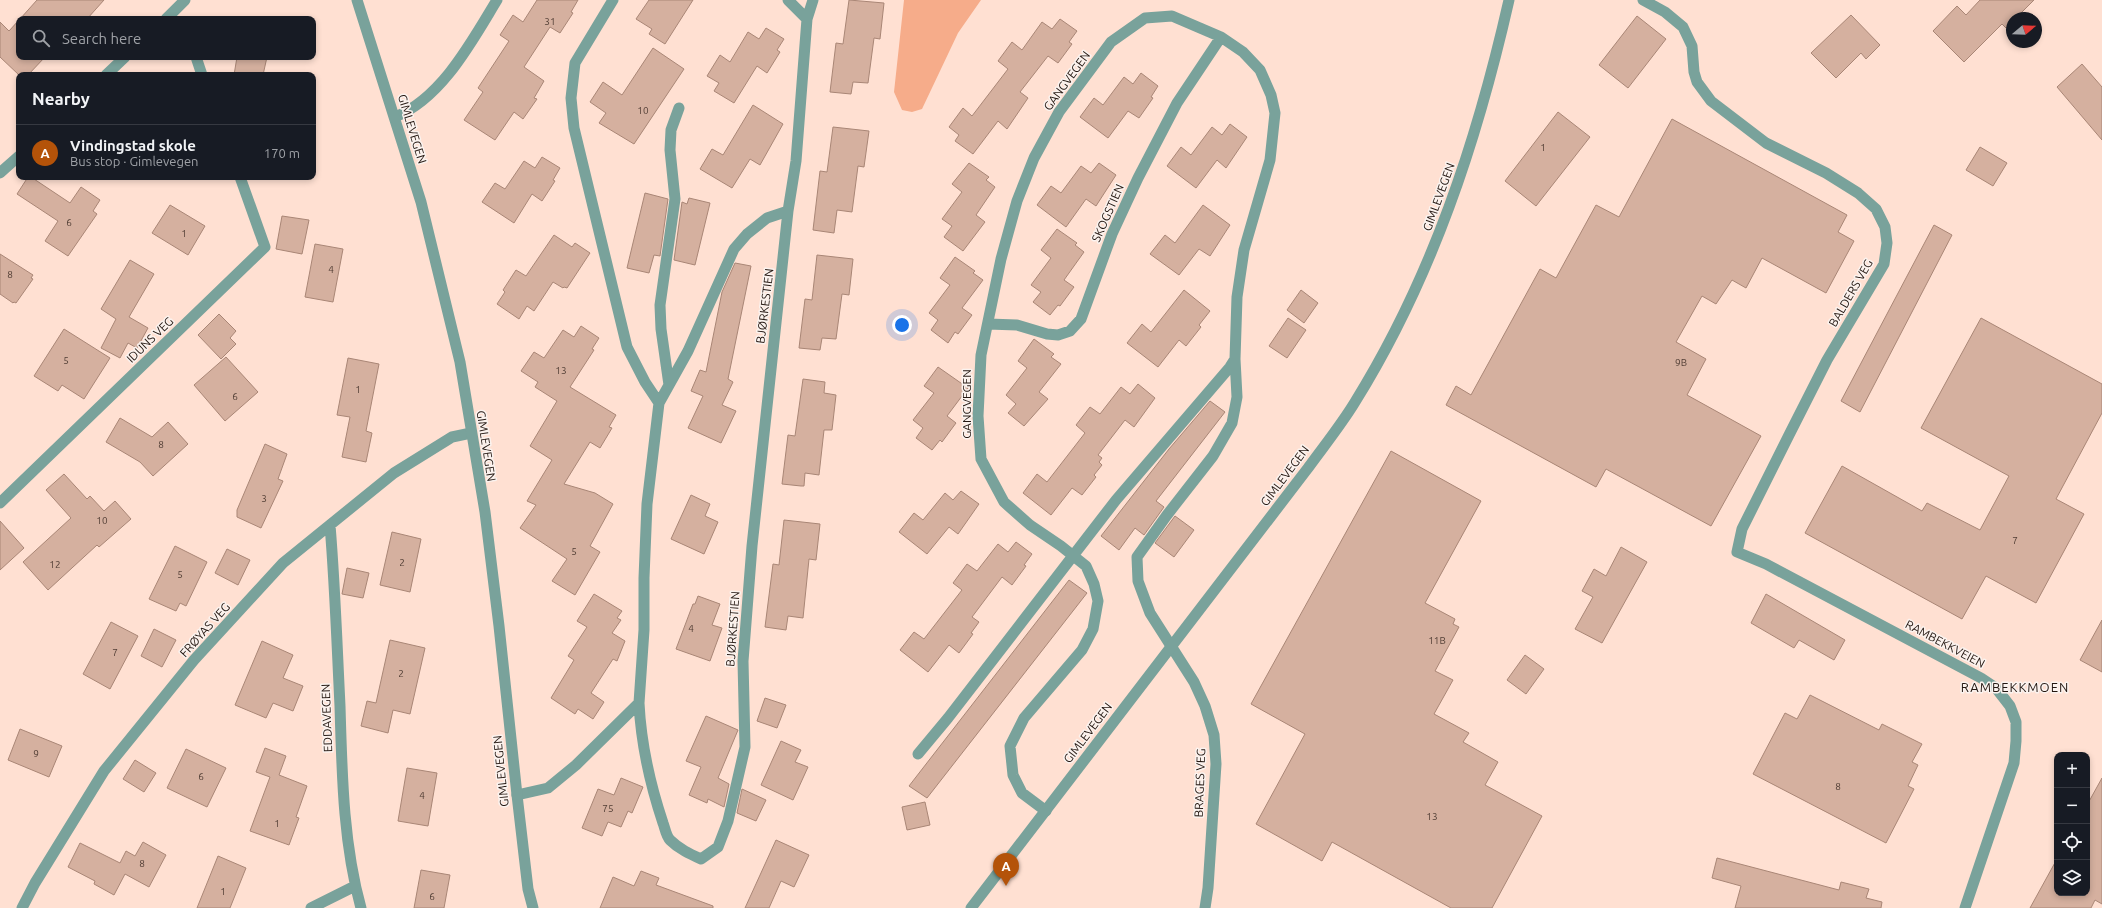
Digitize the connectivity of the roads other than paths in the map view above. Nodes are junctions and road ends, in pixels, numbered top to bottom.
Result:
1 (185, 0) edge
2 (356, 0) edge
3 (497, 0) edge
4 (613, 0) edge
5 (788, 0) edge
6 (813, 0) edge
7 (1510, 0) edge
8 (1643, 0) edge
9 (180, 14) edge
10 (807, 19) junction
11 (1221, 37) junction
12 (122, 60) edge
13 (197, 60) edge
14 (109, 72) edge
15 (201, 72) edge
16 (679, 108) dead end
17 (395, 117) junction
18 (16, 159) edge
19 (0, 173) edge
20 (241, 180) edge
21 (788, 211) junction
22 (988, 324) junction
23 (1235, 359) junction
24 (669, 385) junction
25 (659, 403) junction
26 (471, 433) junction
27 (0, 503) edge
28 (330, 525) junction
29 (1737, 552) joint
30 (1073, 556) junction
31 (1171, 645) junction
32 (639, 702) junction
33 (918, 754) dead end
34 (517, 795) junction
35 (1046, 811) junction
36 (355, 886) junction
37 (22, 908) edge
38 (311, 908) edge
39 (361, 908) edge
40 (533, 908) edge
41 (971, 908) edge
42 (1205, 908) edge
43 (1965, 908) edge

1 - 9 street
2 - 17 street, GIMLEVEGEN
3 - 17 street
4 - 25 street
5 - 10 street
6 - 10 street, BJØRKESTIEN
7 - 31 street, GIMLEVEGEN
8 - 29 street, BALDERS VEG
10 - 21 street, BJØRKESTIEN
11 - 22 street, SKOGSTIEN
11 - 22 street, GANGVEGEN
11 - 23 street, GANGVEGEN
12 - 14 street
13 - 15 street
16 - 24 street
17 - 26 street, GIMLEVEGEN
18 - 19 street
20 - 27 street, IDUNS VEG
21 - 24 street, BJØRKESTIEN
21 - 32 street, BJØRKESTIEN
22 - 30 street, GANGVEGEN
23 - 30 street
23 - 31 street, GANGVEGEN
24 - 25 street, BJØRKESTIEN
25 - 32 street, BJØRKESTIEN
26 - 28 street, FRØYAS VEG
26 - 34 street, GIMLEVEGEN
28 - 36 street, EDDAVEGEN
28 - 37 street, FRØYAS VEG
29 - 43 street, RAMBEKKVEIEN
30 - 33 street
30 - 35 street, GANGVEGEN
31 - 35 street, GIMLEVEGEN
31 - 42 street, BRAGES VEG
32 - 34 street
34 - 40 street, GIMLEVEGEN
35 - 41 street, GIMLEVEGEN
36 - 38 street
36 - 39 street, EDDAVEGEN

